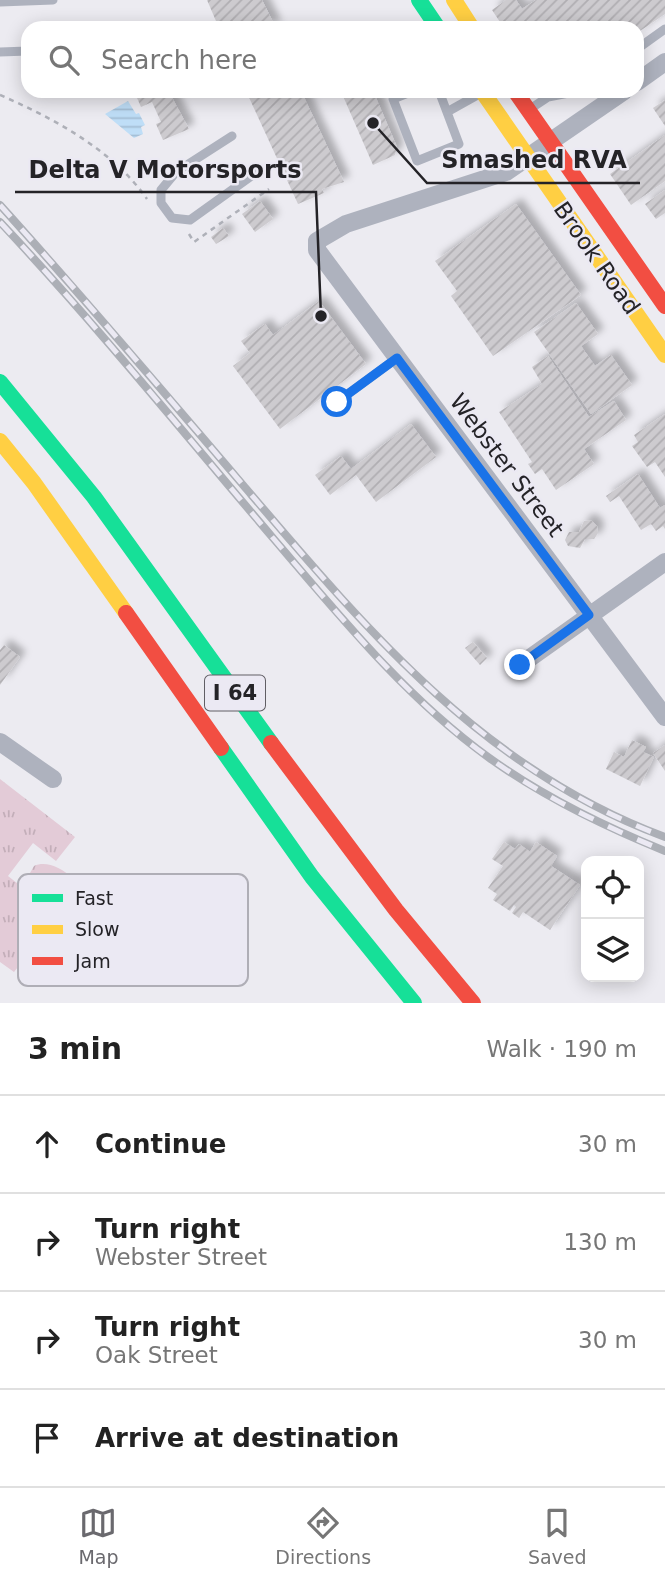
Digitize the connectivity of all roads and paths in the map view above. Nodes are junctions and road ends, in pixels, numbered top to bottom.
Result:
1 (53, 0) edge
2 (419, 0) edge
3 (454, 0) edge
4 (0, 2) edge
5 (433, 21) edge
6 (468, 21) edge
7 (665, 29) edge
8 (644, 44) edge
9 (21, 51) edge
10 (0, 52) edge
11 (664, 64) edge
12 (644, 77) edge
13 (0, 95) edge
14 (396, 98) edge
15 (442, 98) edge
16 (470, 98) edge
17 (487, 98) edge
18 (520, 98) edge
19 (546, 98) edge
20 (614, 98) edge
21 (528, 110) junction
22 (447, 112) junction
23 (232, 136) dead end
24 (550, 143) junction
25 (528, 158) junction
26 (257, 172) dead end
27 (269, 189) dead end
28 (148, 199) dead end
29 (179, 233) dead end
30 (665, 306) edge
31 (665, 355) edge
32 (397, 358) junction
33 (0, 382) edge
34 (337, 402) dead end
35 (0, 441) edge
36 (665, 562) edge
37 (589, 615) junction
38 (520, 665) dead end
39 (665, 717) edge
40 (0, 742) edge
41 (53, 779) dead end
42 (414, 1003) edge
43 (473, 1003) edge

1 - 4 lane
2 - 5 main road
3 - 6 main road
7 - 8 lane
9 - 10 lane
11 - 12 street
13 - 28 path
14 - 22 lane
15 - 22 lane
16 - 22 lane
17 - 25 main road, Brook Road
18 - 21 main road, Brook Road
19 - 21 lane
20 - 24 street
21 - 24 main road, Brook Road
23 - 26 lane
24 - 25 street
24 - 30 main road, Brook Road
25 - 31 main road, Brook Road
25 - 32 street, Webster Street
27 - 29 path
32 - 34 lane
32 - 37 street, Webster Street
33 - 43 main road, I 64
35 - 42 main road, I 64
36 - 37 street
37 - 38 street
37 - 39 street, Webster Street
40 - 41 street

